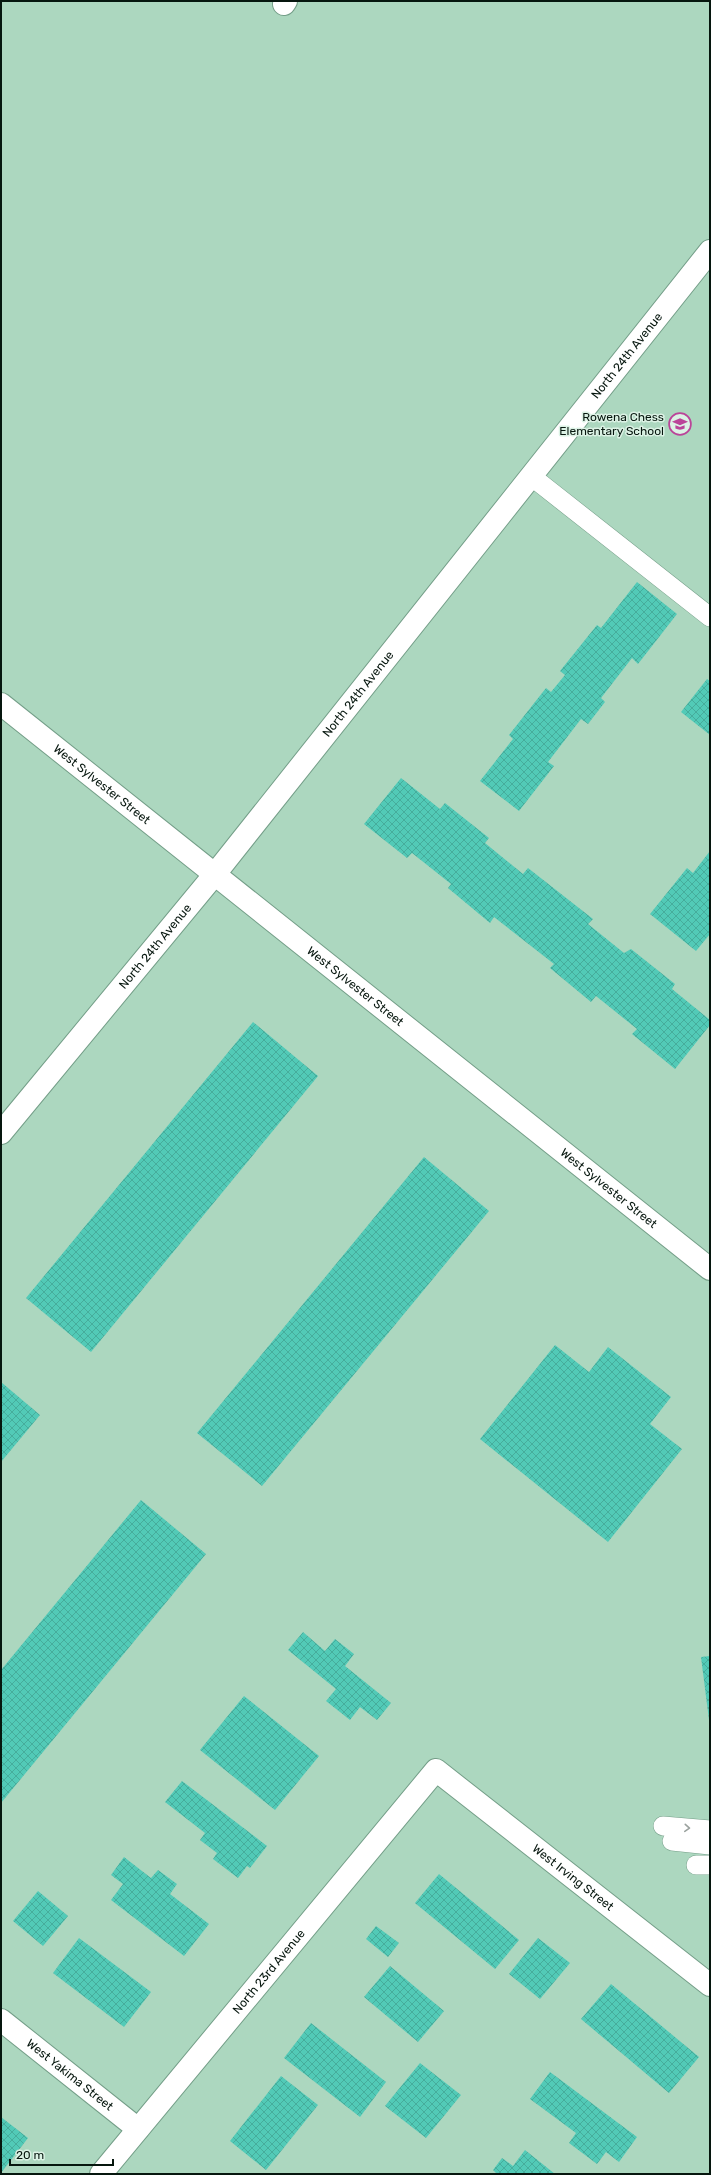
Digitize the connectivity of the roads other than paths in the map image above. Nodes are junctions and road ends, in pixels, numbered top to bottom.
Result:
1 (710, 251) edge
2 (531, 476) junction
3 (710, 617) edge
4 (1, 704) edge
5 (215, 874) junction
6 (1, 1133) edge
7 (710, 1269) edge
8 (436, 1770) joint
9 (710, 1830) edge
10 (710, 1845) edge
11 (710, 1985) edge
12 (1, 2020) edge
13 (138, 2129) junction
14 (101, 2174) edge

1 - 2 street, North 24th Avenue
2 - 3 lane
2 - 5 street, North 24th Avenue
4 - 5 street, West Sylvester Street
5 - 6 street, North 24th Avenue
5 - 7 street, West Sylvester Street
8 - 11 street, West Irving Street
8 - 13 street, North 23rd Avenue
10 -> 9 lane
12 - 13 street, West Yakima Street
13 - 14 street, North 23rd Avenue

